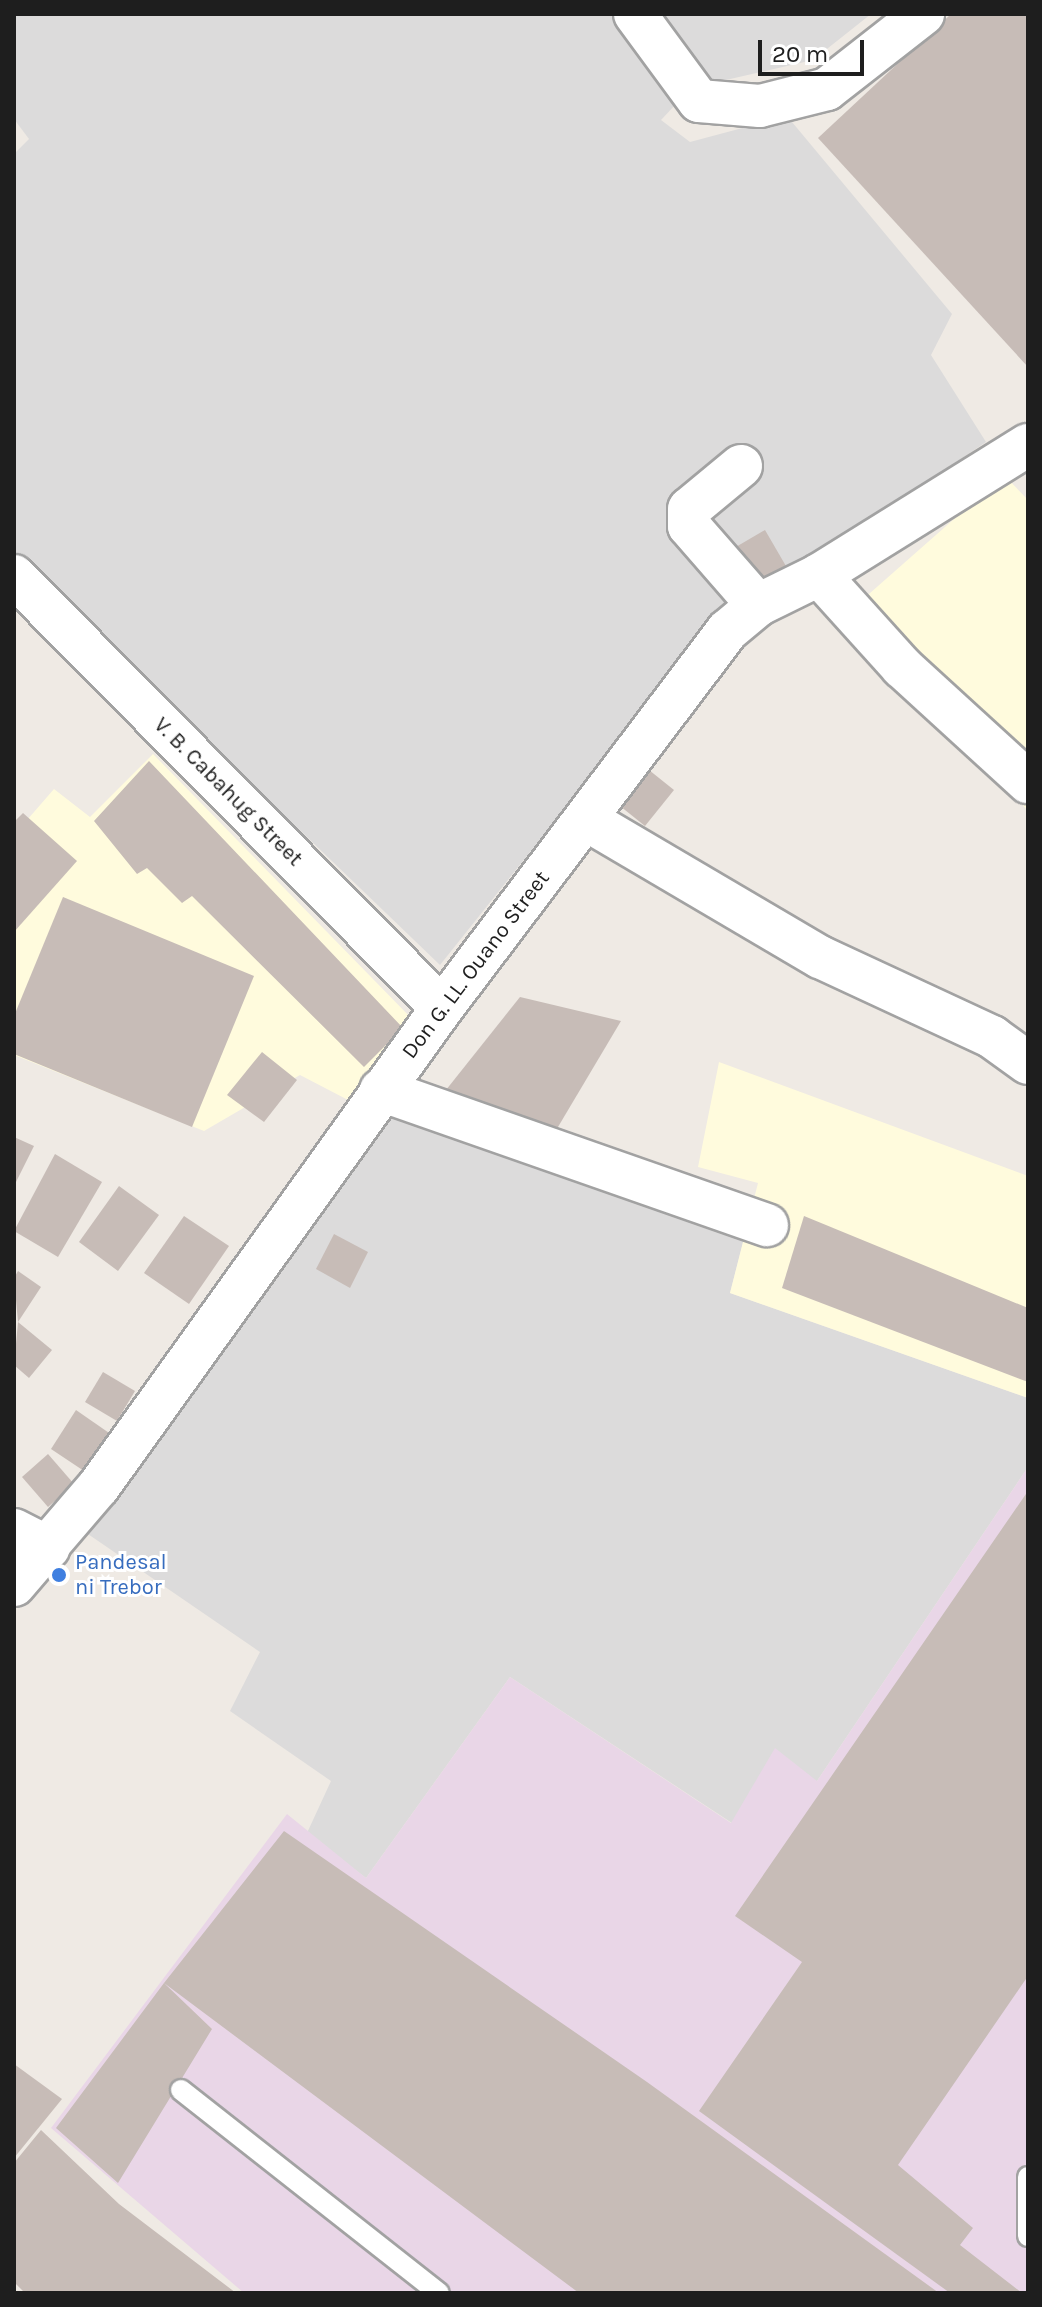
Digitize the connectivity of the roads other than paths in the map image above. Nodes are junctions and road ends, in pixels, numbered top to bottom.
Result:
1 (635, 14) edge
2 (923, 14) edge
3 (1027, 448) edge
4 (741, 466) dead end
5 (819, 575) junction
6 (14, 576) edge
7 (758, 605) junction
8 (1028, 782) edge
9 (587, 820) junction
10 (442, 1008) junction
11 (1028, 1063) edge
12 (381, 1090) junction
13 (767, 1225) dead end
14 (31, 1539) edge
15 (14, 1585) edge
16 (181, 2090) dead end
17 (1028, 2177) edge
18 (1028, 2236) edge
19 (439, 2293) edge

1 - 2 street
3 - 5 street, Don G. LL. Ouano Street
4 - 7 street
5 - 7 street, Don G. LL. Ouano Street
5 - 8 street
6 - 10 street, V. B. Cabahug Street
7 - 9 street, Don G. LL. Ouano Street
9 - 10 street, Don G. LL. Ouano Street
9 - 11 street
10 - 12 street, Don G. LL. Ouano Street
12 - 13 street
12 - 14 street, Don G. LL. Ouano Street
14 - 15 street, Don G. LL. Ouano Street
16 - 19 lane
17 - 18 lane

